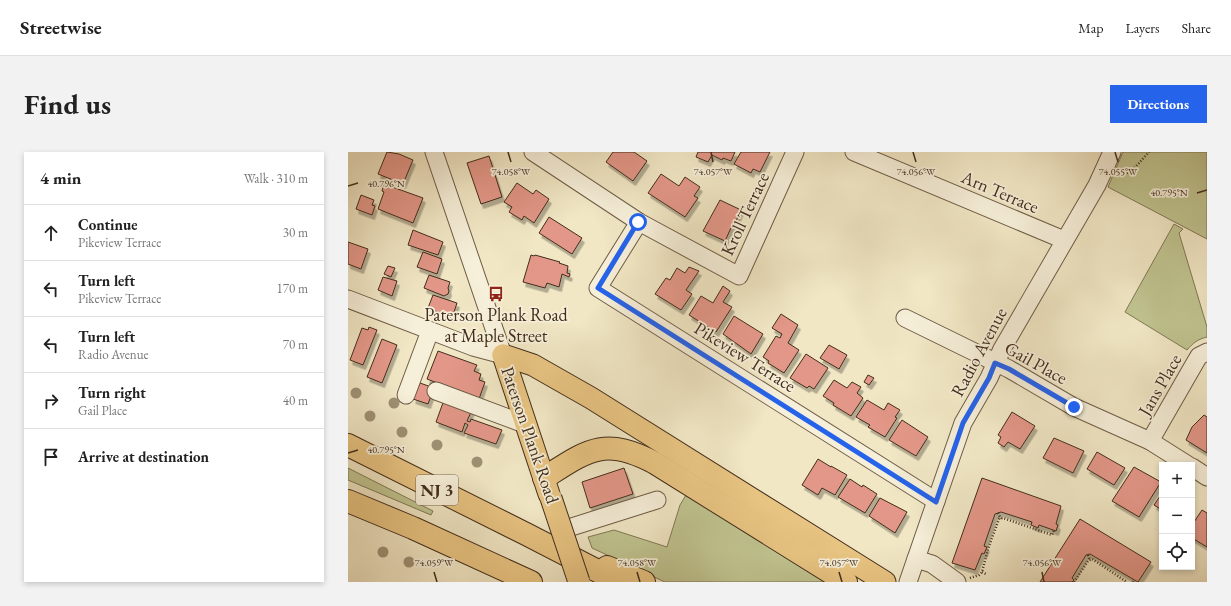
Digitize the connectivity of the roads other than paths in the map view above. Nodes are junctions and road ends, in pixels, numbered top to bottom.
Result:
1 (434, 152) edge
2 (533, 152) edge
3 (795, 152) edge
4 (854, 152) edge
5 (1112, 152) edge
6 (638, 222) junction
7 (1064, 240) junction
8 (348, 299) edge
9 (905, 318) dead end
10 (430, 331) junction
11 (1207, 352) edge
12 (503, 356) junction
13 (995, 363) junction
14 (436, 391) dead end
15 (406, 395) dead end
16 (527, 425) junction
17 (1150, 441) junction
18 (348, 445) edge
19 (1183, 462) edge
20 (1195, 469) edge
21 (1207, 477) edge
22 (544, 478) junction
23 (657, 500) dead end
24 (348, 501) edge
25 (936, 502) junction
26 (562, 530) junction
27 (526, 534) junction
28 (916, 559) junction
29 (531, 582) edge
30 (579, 582) edge
31 (619, 582) edge
32 (644, 582) edge
33 (846, 582) edge
34 (885, 582) edge
35 (908, 582) edge
36 (957, 582) edge

1 - 12 street, Paterson Plank Road
2 - 6 street
3 - 6 street, Kroll Terrace
4 - 7 street, Arn Terrace
5 - 7 street, Radio Avenue
6 - 25 street, Pikeview Terrace
7 - 13 street, Radio Avenue
8 - 10 street
9 - 13 street, Gail Place
10 - 12 street
10 - 15 street
11 - 17 street, Jans Place
12 - 16 main road, Paterson Plank Road
12 - 34 main road
13 - 17 street, Gail Place
13 - 25 street, Radio Avenue
14 - 16 street
16 - 22 main road, Paterson Plank Road
17 - 19 street, Gail Place
18 - 27 highway, NJ 3
20 - 21 street
22 - 26 main road, Paterson Plank Road, bridge
22 - 33 highway
23 - 26 street
24 - 29 highway, NJ 3
25 - 28 street, Radio Avenue
26 - 30 main road, Paterson Plank Road, bridge
27 - 31 highway, NJ 3
27 - 32 highway, NJ 3
28 - 35 street, Radio Avenue
28 - 36 street

